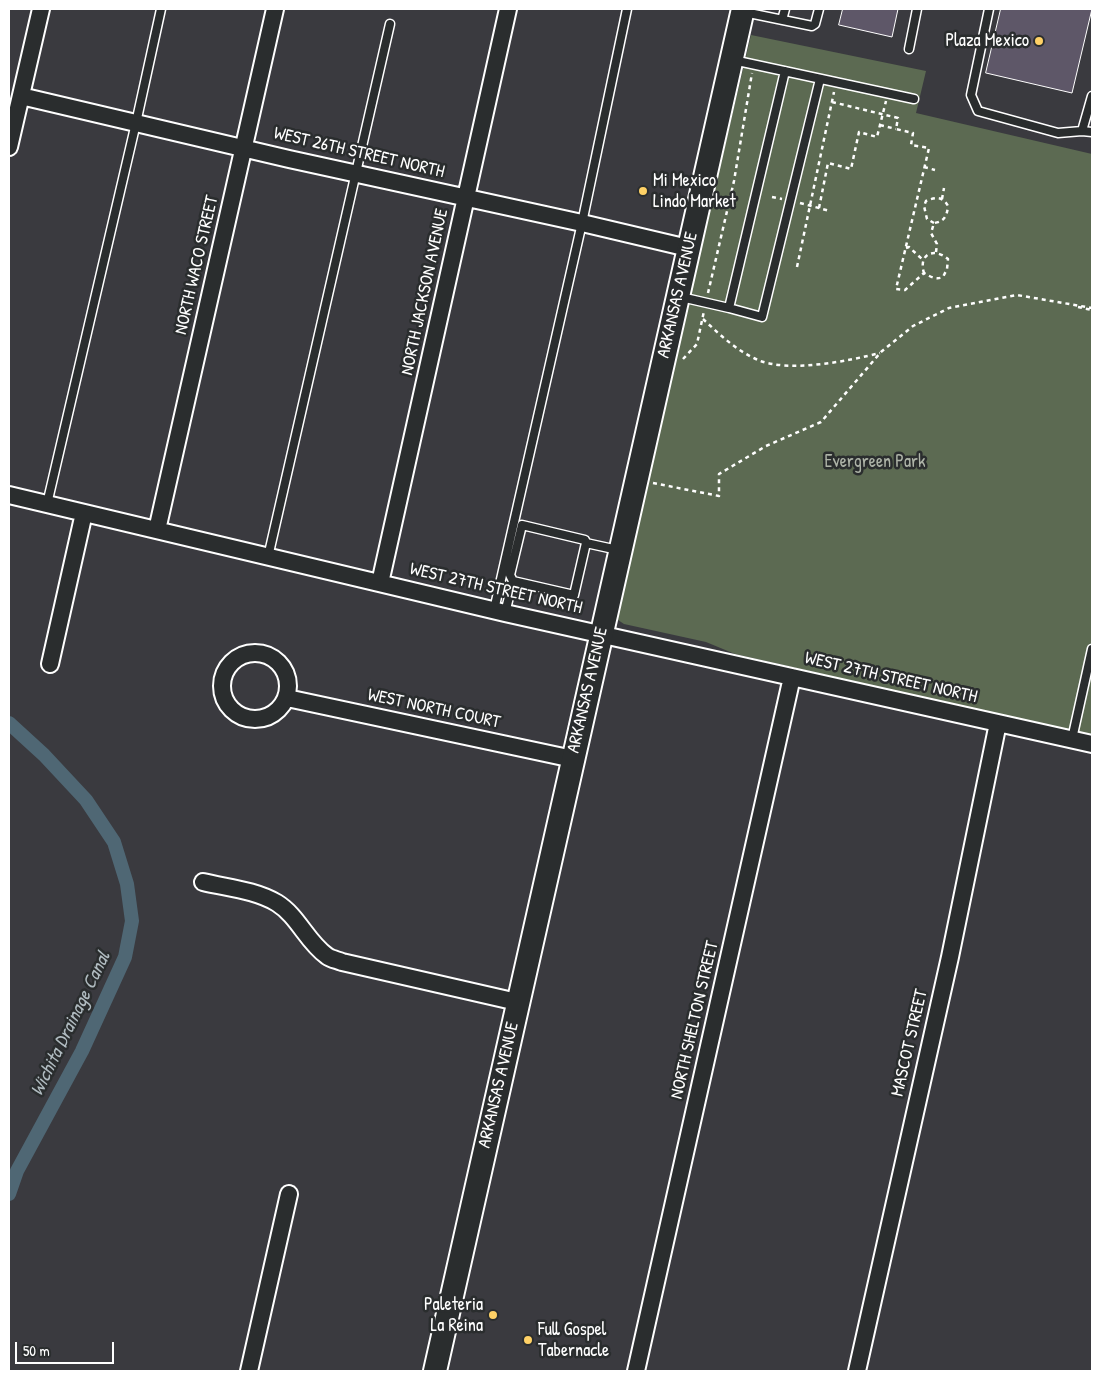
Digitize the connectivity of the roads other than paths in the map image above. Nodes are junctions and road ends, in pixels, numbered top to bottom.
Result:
1 (40, 9) edge
2 (161, 9) edge
3 (275, 9) edge
4 (508, 9) edge
5 (627, 9) edge
6 (785, 9) edge
7 (819, 9) edge
8 (917, 9) edge
9 (989, 9) edge
10 (742, 10) edge
11 (782, 20) junction
12 (390, 24) dead end
13 (909, 49) dead end
14 (731, 59) junction
15 (785, 71) junction
16 (820, 79) junction
17 (21, 96) junction
18 (1092, 96) edge
19 (914, 99) dead end
20 (136, 123) junction
21 (1082, 131) junction
22 (1092, 132) edge
23 (9, 147) edge
24 (244, 148) junction
25 (355, 173) junction
26 (466, 198) junction
27 (582, 223) junction
28 (688, 248) junction
29 (677, 296) junction
30 (729, 308) junction
31 (9, 495) edge
32 (47, 504) junction
33 (84, 513) junction
34 (157, 530) junction
35 (586, 544) junction
36 (620, 551) junction
37 (268, 557) junction
38 (512, 581) junction
39 (380, 583) junction
40 (499, 611) junction
41 (601, 634) junction
42 (1092, 649) edge
43 (50, 664) dead end
44 (792, 677) junction
45 (287, 698) junction
46 (998, 723) junction
47 (1072, 739) junction
48 (1092, 744) edge
49 (573, 759) junction
50 (203, 882) dead end
51 (517, 1002) junction
52 (288, 1194) dead end
53 (249, 1371) edge
54 (435, 1371) edge
55 (636, 1371) edge
56 (857, 1371) edge

1 - 17 street
2 - 20 lane
3 - 24 street, NORTH WACO STREET
4 - 26 street, NORTH JACKSON AVENUE
5 - 27 lane
6 - 11 lane
7 - 11 lane
8 - 13 lane
9 - 21 lane
10 - 11 lane
10 - 14 street, ARKANSAS AVENUE
12 - 25 lane
14 - 15 lane
14 - 28 street, ARKANSAS AVENUE
15 - 16 lane
15 - 30 lane
16 - 19 lane
16 - 30 lane
17 - 20 street, WEST 26TH STREET NORTH
17 - 23 street
18 - 21 lane
20 - 24 street, WEST 26TH STREET NORTH
20 - 32 lane
21 - 22 lane
24 - 25 street, WEST 26TH STREET NORTH
24 - 34 street, NORTH WACO STREET
25 - 26 street, WEST 26TH STREET NORTH
25 - 37 lane
26 - 27 street, WEST 26TH STREET NORTH
26 - 39 street, NORTH JACKSON AVENUE
27 - 28 street, WEST 26TH STREET NORTH
27 - 40 lane
28 - 29 street, ARKANSAS AVENUE
29 - 30 lane
29 - 36 street, ARKANSAS AVENUE
31 - 32 street, WEST 27TH STREET NORTH
32 - 33 street, WEST 27TH STREET NORTH
33 - 34 street, WEST 27TH STREET NORTH
33 - 43 street
34 - 37 street, WEST 27TH STREET NORTH
35 - 36 lane
35 - 38 lane
35 - 38 lane
36 - 41 street, ARKANSAS AVENUE
37 - 39 street, WEST 27TH STREET NORTH
38 - 40 lane
39 - 40 street, WEST 27TH STREET NORTH
40 - 41 street, WEST 27TH STREET NORTH
41 - 44 street, WEST 27TH STREET NORTH
41 - 49 street, ARKANSAS AVENUE
42 - 47 lane
44 - 46 street, WEST 27TH STREET NORTH
44 - 55 street, NORTH SHELTON STREET
45 - 45 street
45 - 49 street, WEST NORTH COURT
46 - 47 street, WEST 27TH STREET NORTH
46 - 56 street, MASCOT STREET
47 - 48 street, WEST 27TH STREET NORTH
49 - 51 street, ARKANSAS AVENUE
50 - 51 street
51 - 54 street, ARKANSAS AVENUE
52 - 53 street

